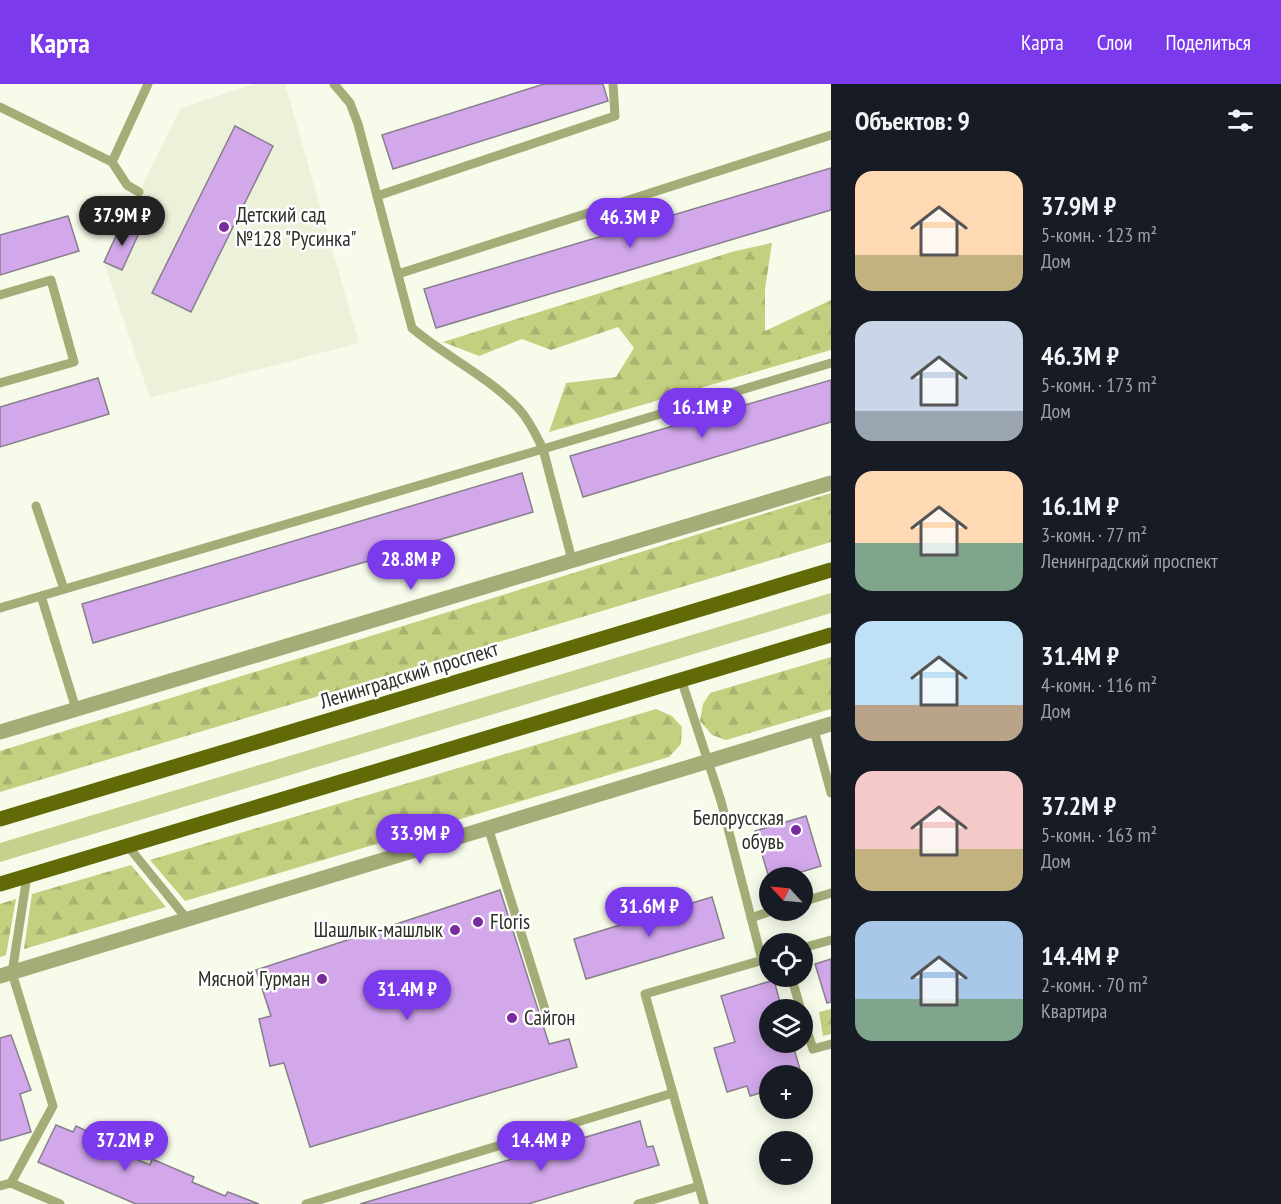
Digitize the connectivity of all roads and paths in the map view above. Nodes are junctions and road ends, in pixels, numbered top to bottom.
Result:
1 (148, 84) edge
2 (334, 84) edge
3 (613, 84) edge
4 (0, 107) edge
5 (831, 135) edge
6 (112, 162) junction
7 (139, 192) dead end
8 (377, 196) junction
9 (398, 274) junction
10 (0, 295) edge
11 (831, 363) edge
12 (0, 383) edge
13 (543, 449) junction
14 (831, 483) edge
15 (36, 506) dead end
16 (572, 560) junction
17 (831, 570) edge
18 (63, 589) junction
19 (41, 596) junction
20 (0, 608) edge
21 (831, 634) edge
22 (681, 679) junction
23 (76, 709) junction
24 (831, 724) edge
25 (814, 730) junction
26 (0, 732) edge
27 (708, 762) junction
28 (831, 793) edge
29 (0, 819) edge
30 (488, 827) junction
31 (127, 845) junction
32 (27, 876) junction
33 (0, 884) edge
34 (831, 893) edge
35 (813, 899) edge
36 (759, 915) edge
37 (751, 918) junction
38 (187, 919) junction
39 (759, 940) edge
40 (831, 940) edge
41 (813, 945) edge
42 (759, 961) edge
43 (6, 974) edge
44 (548, 1019) dead end
45 (831, 1044) edge
46 (813, 1049) edge
47 (673, 1093) junction
48 (11, 1183) junction
49 (0, 1186) edge
50 (699, 1186) junction
51 (60, 1204) edge
52 (306, 1204) edge
53 (638, 1204) edge
54 (704, 1204) edge

1 - 6 lane
2 - 8 lane
3 - 8 lane
4 - 6 lane
5 - 9 lane
6 - 7 lane
8 - 9 lane
9 - 13 lane
10 - 12 lane
11 - 13 lane
13 - 16 lane
13 - 18 lane
14 - 16 street
15 - 18 lane
16 - 23 street
17 - 29 main road, Ленинградский проспект
18 - 19 lane
19 - 20 lane
19 - 23 lane
21 - 22 main road
22 - 27 lane
22 - 31 main road
23 - 26 street
24 - 25 street
25 - 27 street
25 - 28 lane
27 - 30 street
27 - 37 lane
30 - 38 street
30 - 44 lane
31 - 32 main road
31 - 38 lane
32 - 33 main road
32 - 43 lane
34 - 35 lane
36 - 37 lane
37 - 39 lane
38 - 43 street
40 - 41 lane
42 - 47 lane
43 - 48 lane
45 - 46 lane
47 - 50 lane
47 - 52 lane
48 - 49 lane
48 - 51 lane
50 - 53 lane
50 - 54 lane

